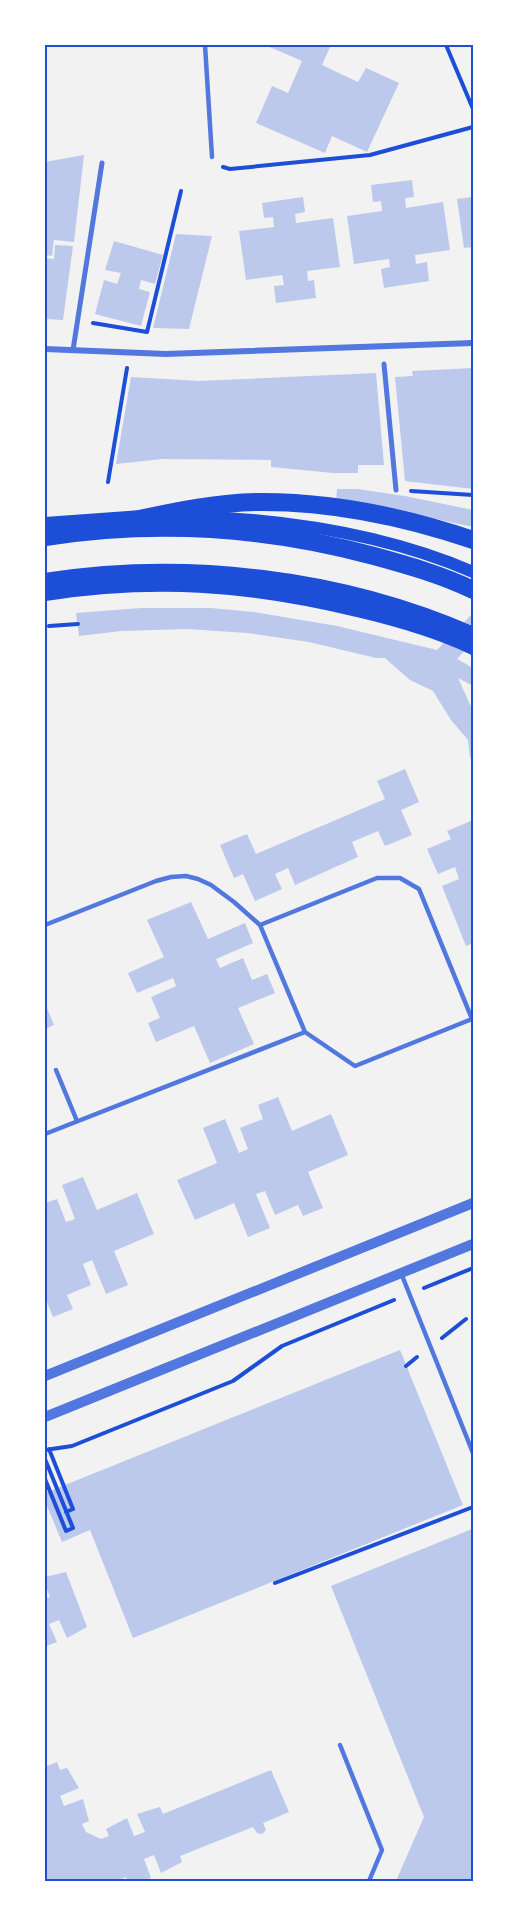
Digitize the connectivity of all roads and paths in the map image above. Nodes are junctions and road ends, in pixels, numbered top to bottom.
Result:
1 (205, 45) edge
2 (446, 45) edge
3 (473, 109) edge
4 (473, 127) edge
5 (212, 157) joint
6 (102, 163) dead end
7 (181, 191) dead end
8 (93, 323) dead end
9 (473, 343) edge
10 (45, 349) edge
11 (73, 350) junction
12 (384, 364) dead end
13 (128, 365) dead end
14 (108, 482) dead end
15 (396, 490) dead end
16 (45, 523) edge
17 (89, 530) junction
18 (45, 537) edge
19 (473, 540) edge
20 (473, 572) edge
21 (45, 582) edge
22 (473, 590) edge
23 (45, 595) edge
24 (78, 624) dead end
25 (49, 626) dead end
26 (473, 636) edge
27 (473, 648) edge
28 (45, 925) edge
29 (260, 925) junction
30 (305, 1032) junction
31 (56, 1070) dead end
32 (77, 1121) junction
33 (45, 1134) edge
34 (473, 1203) edge
35 (473, 1244) edge
36 (473, 1268) edge
37 (401, 1273) junction
38 (409, 1294) junction
39 (45, 1376) edge
40 (45, 1417) edge
41 (47, 1450) edge
42 (473, 1453) edge
43 (45, 1459) edge
44 (45, 1479) edge
45 (473, 1507) edge
46 (66, 1512) junction
47 (275, 1583) dead end
48 (340, 1745) dead end
49 (369, 1881) edge

1 - 5 lane
2 - 3 path
4 - 5 path
6 - 11 street
7 - 8 path
9 - 11 street
10 - 11 street
12 - 15 street
13 - 14 path
16 - 20 main road
17 - 18 highway
17 - 19 highway
17 - 22 highway
21 - 26 highway
23 - 27 main road
24 - 25 path
28 - 29 lane
29 - 30 lane
29 - 30 lane
30 - 32 lane
31 - 32 lane
32 - 33 lane
34 - 39 street
35 - 37 street
36 - 38 path
37 - 38 lane
37 - 40 street
38 - 41 path
38 - 42 lane
41 - 46 path
43 - 46 path
44 - 46 path
45 - 47 path
48 - 49 lane

